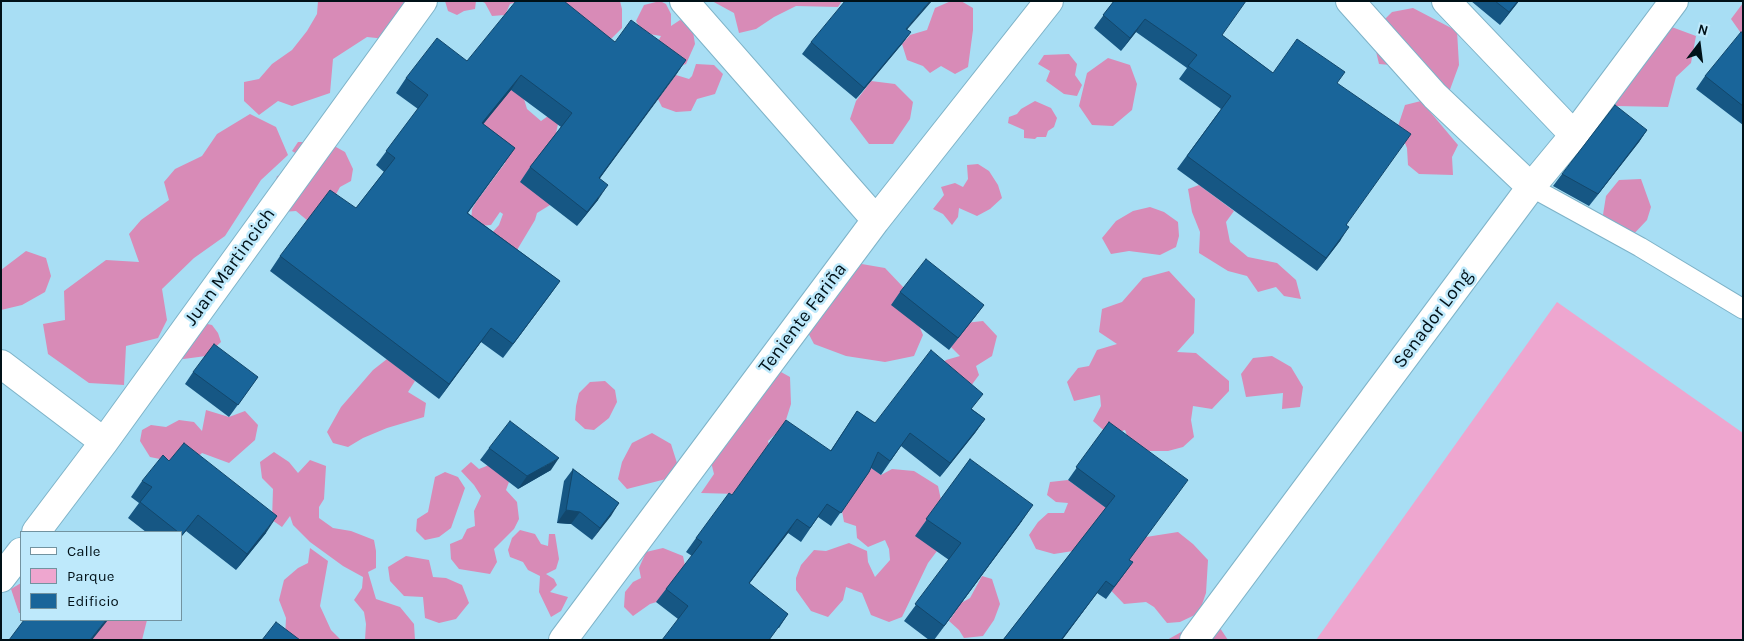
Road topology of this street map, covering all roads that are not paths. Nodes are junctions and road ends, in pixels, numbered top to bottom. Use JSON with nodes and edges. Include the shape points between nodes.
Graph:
{"nodes":[{"id":1,"x":423,"y":1,"type":"edge"},
{"id":2,"x":684,"y":1,"type":"edge"},
{"id":3,"x":1050,"y":1,"type":"edge"},
{"id":4,"x":1350,"y":1,"type":"edge"},
{"id":5,"x":1446,"y":1,"type":"edge"},
{"id":6,"x":1674,"y":1,"type":"edge"},
{"id":7,"x":1574,"y":135,"type":"junction"},
{"id":8,"x":1531,"y":187,"type":"junction"},
{"id":9,"x":876,"y":220,"type":"junction"},
{"id":10,"x":1743,"y":309,"type":"edge"},
{"id":11,"x":1,"y":364,"type":"edge"},
{"id":12,"x":104,"y":442,"type":"junction"},
{"id":13,"x":37,"y":531,"type":"edge"},
{"id":14,"x":20,"y":553,"type":"edge"},
{"id":15,"x":1,"y":578,"type":"edge"},
{"id":16,"x":563,"y":640,"type":"edge"},
{"id":17,"x":1194,"y":640,"type":"edge"}],
"edges":[{"from":1,"to":12,"type":"street","name":"Juan Martincich"},
{"from":2,"to":9,"type":"street"},
{"from":3,"to":9,"type":"street","name":"Teniente Fariña"},
{"from":4,"to":8,"type":"street","via":[[1435,96]]},
{"from":5,"to":7,"type":"street"},
{"from":6,"to":7,"type":"street","name":"Senador Long"},
{"from":7,"to":8,"type":"street","name":"Senador Long"},
{"from":8,"to":10,"type":"lane"},
{"from":8,"to":17,"type":"street","name":"Senador Long"},
{"from":9,"to":16,"type":"street","name":"Teniente Fariña"},
{"from":11,"to":12,"type":"street"},
{"from":12,"to":13,"type":"street","name":"Juan Martincich"},
{"from":14,"to":15,"type":"street"}]}
